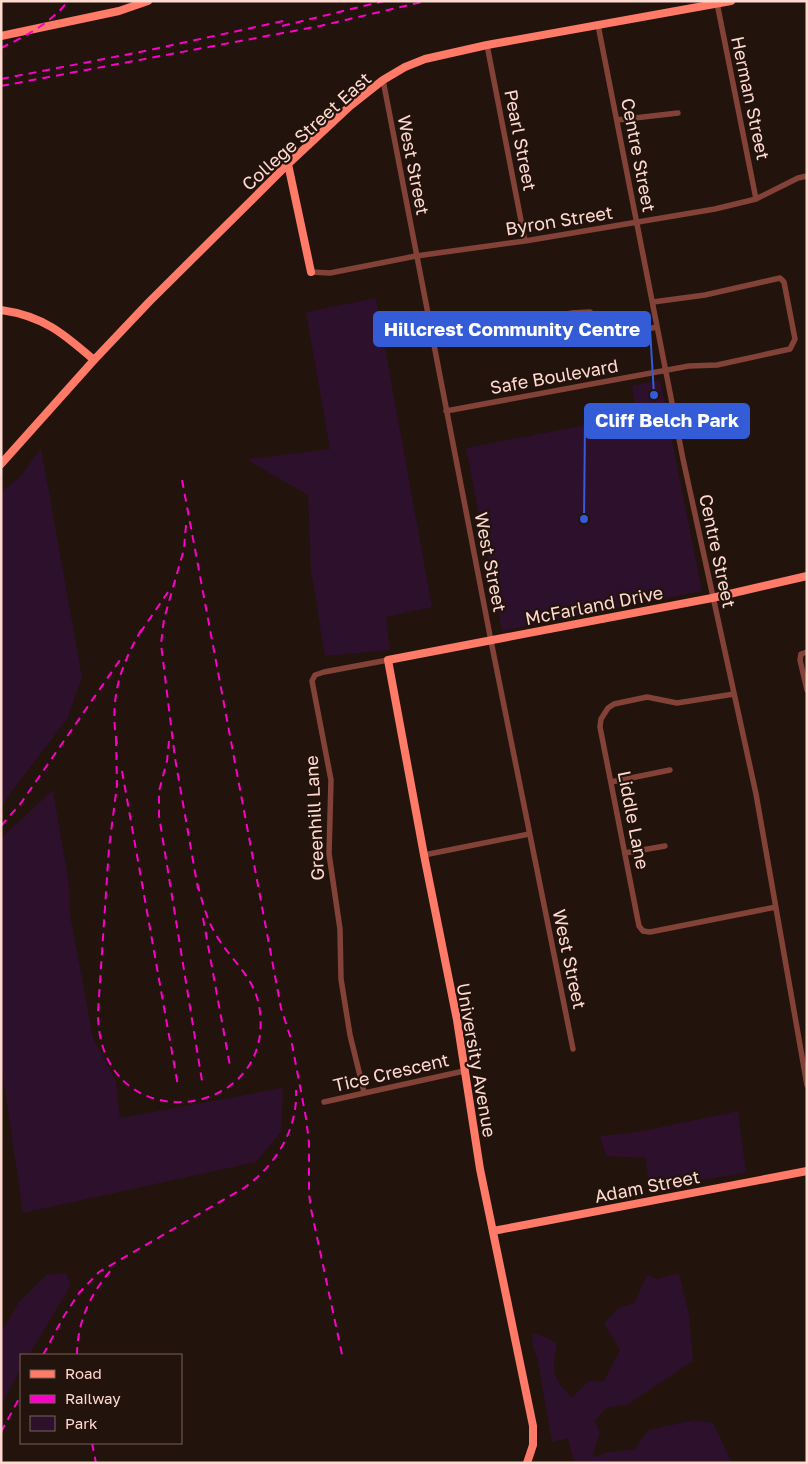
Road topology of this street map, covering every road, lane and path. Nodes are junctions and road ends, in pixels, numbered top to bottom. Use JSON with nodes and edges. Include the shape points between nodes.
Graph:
{"nodes":[{"id":1,"x":148,"y":1,"type":"edge"},
{"id":2,"x":731,"y":1,"type":"edge"},
{"id":3,"x":717,"y":3,"type":"junction"},
{"id":4,"x":598,"y":25,"type":"junction"},
{"id":5,"x":1,"y":36,"type":"edge"},
{"id":6,"x":487,"y":45,"type":"junction"},
{"id":7,"x":383,"y":80,"type":"junction"},
{"id":8,"x":678,"y":112,"type":"dead end"},
{"id":9,"x":616,"y":120,"type":"junction"},
{"id":10,"x":288,"y":164,"type":"junction"},
{"id":11,"x":807,"y":176,"type":"edge"},
{"id":12,"x":756,"y":199,"type":"junction"},
{"id":13,"x":637,"y":223,"type":"junction"},
{"id":14,"x":525,"y":241,"type":"junction"},
{"id":15,"x":416,"y":256,"type":"junction"},
{"id":16,"x":311,"y":272,"type":"joint"},
{"id":17,"x":653,"y":302,"type":"junction"},
{"id":18,"x":1,"y":310,"type":"edge"},
{"id":19,"x":552,"y":318,"type":"dead end"},
{"id":20,"x":657,"y":327,"type":"junction"},
{"id":21,"x":94,"y":360,"type":"junction"},
{"id":22,"x":666,"y":370,"type":"junction"},
{"id":23,"x":446,"y":411,"type":"junction"},
{"id":24,"x":1,"y":464,"type":"edge"},
{"id":25,"x":807,"y":576,"type":"edge"},
{"id":26,"x":712,"y":598,"type":"junction"},
{"id":27,"x":491,"y":641,"type":"junction"},
{"id":28,"x":807,"y":652,"type":"edge"},
{"id":29,"x":388,"y":660,"type":"junction"},
{"id":30,"x":807,"y":690,"type":"edge"},
{"id":31,"x":734,"y":694,"type":"junction"},
{"id":32,"x":670,"y":770,"type":"dead end"},
{"id":33,"x":611,"y":782,"type":"junction"},
{"id":34,"x":529,"y":834,"type":"junction"},
{"id":35,"x":665,"y":846,"type":"dead end"},
{"id":36,"x":625,"y":853,"type":"junction"},
{"id":37,"x":424,"y":855,"type":"junction"},
{"id":38,"x":776,"y":907,"type":"junction"},
{"id":39,"x":573,"y":1049,"type":"dead end"},
{"id":40,"x":464,"y":1070,"type":"junction"},
{"id":41,"x":807,"y":1085,"type":"edge"},
{"id":42,"x":364,"y":1092,"type":"junction"},
{"id":43,"x":324,"y":1102,"type":"dead end"},
{"id":44,"x":807,"y":1171,"type":"edge"},
{"id":45,"x":493,"y":1231,"type":"junction"},
{"id":46,"x":526,"y":1463,"type":"edge"}],
"edges":[{"from":1,"to":5,"type":"street","via":[[119,11]]},
{"from":2,"to":3,"type":"street","name":"College Street East"},
{"from":3,"to":4,"type":"street","name":"College Street East"},
{"from":3,"to":12,"type":"street","name":"Herman Street"},
{"from":4,"to":6,"type":"street","name":"College Street East"},
{"from":4,"to":9,"type":"street","name":"Centre Street"},
{"from":6,"to":7,"type":"street","name":"College Street East","via":[[425,59]]},
{"from":6,"to":14,"type":"street","name":"Pearl Street"},
{"from":7,"to":10,"type":"street","name":"College Street East"},
{"from":7,"to":15,"type":"street","name":"West Street"},
{"from":8,"to":9,"type":"street"},
{"from":9,"to":13,"type":"street","name":"Centre Street"},
{"from":10,"to":16,"type":"street"},
{"from":10,"to":21,"type":"street","name":"College Street East"},
{"from":11,"to":12,"type":"street","name":"Byron Street"},
{"from":12,"to":13,"type":"street","name":"Byron Street"},
{"from":13,"to":14,"type":"street","name":"Byron Street"},
{"from":13,"to":17,"type":"street","name":"Centre Street"},
{"from":14,"to":15,"type":"street","name":"Byron Street"},
{"from":15,"to":16,"type":"street","name":"Byron Street","via":[[330,273]]},
{"from":15,"to":23,"type":"street","name":"West Street"},
{"from":17,"to":20,"type":"street","name":"Centre Street"},
{"from":17,"to":22,"type":"street","name":"Safe Boulevard","via":[[706,295],[780,278],[784,282],[795,339],[790,349],[717,365]]},
{"from":18,"to":21,"type":"street","via":[[42,320]]},
{"from":19,"to":20,"type":"street","via":[[590,312],[607,330],[620,334]]},
{"from":20,"to":22,"type":"street","name":"Centre Street"},
{"from":21,"to":24,"type":"street","name":"College Street East"},
{"from":22,"to":23,"type":"street","name":"Safe Boulevard"},
{"from":22,"to":26,"type":"street","name":"Centre Street"},
{"from":23,"to":27,"type":"street","name":"West Street"},
{"from":25,"to":26,"type":"street","name":"McFarland Drive"},
{"from":26,"to":27,"type":"street","name":"McFarland Drive"},
{"from":26,"to":31,"type":"street","name":"Centre Street"},
{"from":27,"to":29,"type":"street","name":"McFarland Drive"},
{"from":27,"to":34,"type":"street","name":"West Street"},
{"from":28,"to":30,"type":"street","via":[[801,654],[800,660]]},
{"from":29,"to":37,"type":"street","name":"University Avenue"},
{"from":29,"to":42,"type":"street","name":"Greenhill Lane","via":[[324,672],[315,675],[312,681],[331,780],[328,854],[340,929],[340,979]]},
{"from":31,"to":33,"type":"street","name":"Liddle Lane","via":[[677,703],[647,697],[608,708],[600,727]]},
{"from":31,"to":38,"type":"street","name":"Centre Street"},
{"from":32,"to":33,"type":"street"},
{"from":33,"to":36,"type":"street","name":"Liddle Lane"},
{"from":34,"to":37,"type":"street"},
{"from":34,"to":39,"type":"street","name":"West Street"},
{"from":35,"to":36,"type":"street"},
{"from":36,"to":38,"type":"street","name":"Liddle Lane","via":[[638,926],[643,931]]},
{"from":37,"to":40,"type":"street","name":"University Avenue"},
{"from":38,"to":41,"type":"street","name":"Centre Street"},
{"from":40,"to":42,"type":"street","name":"Tice Crescent"},
{"from":40,"to":45,"type":"street","name":"University Avenue"},
{"from":42,"to":43,"type":"street","name":"Tice Crescent"},
{"from":44,"to":45,"type":"street","name":"Adam Street"},
{"from":45,"to":46,"type":"street","name":"University Avenue","via":[[533,1426],[533,1444]]}]}
